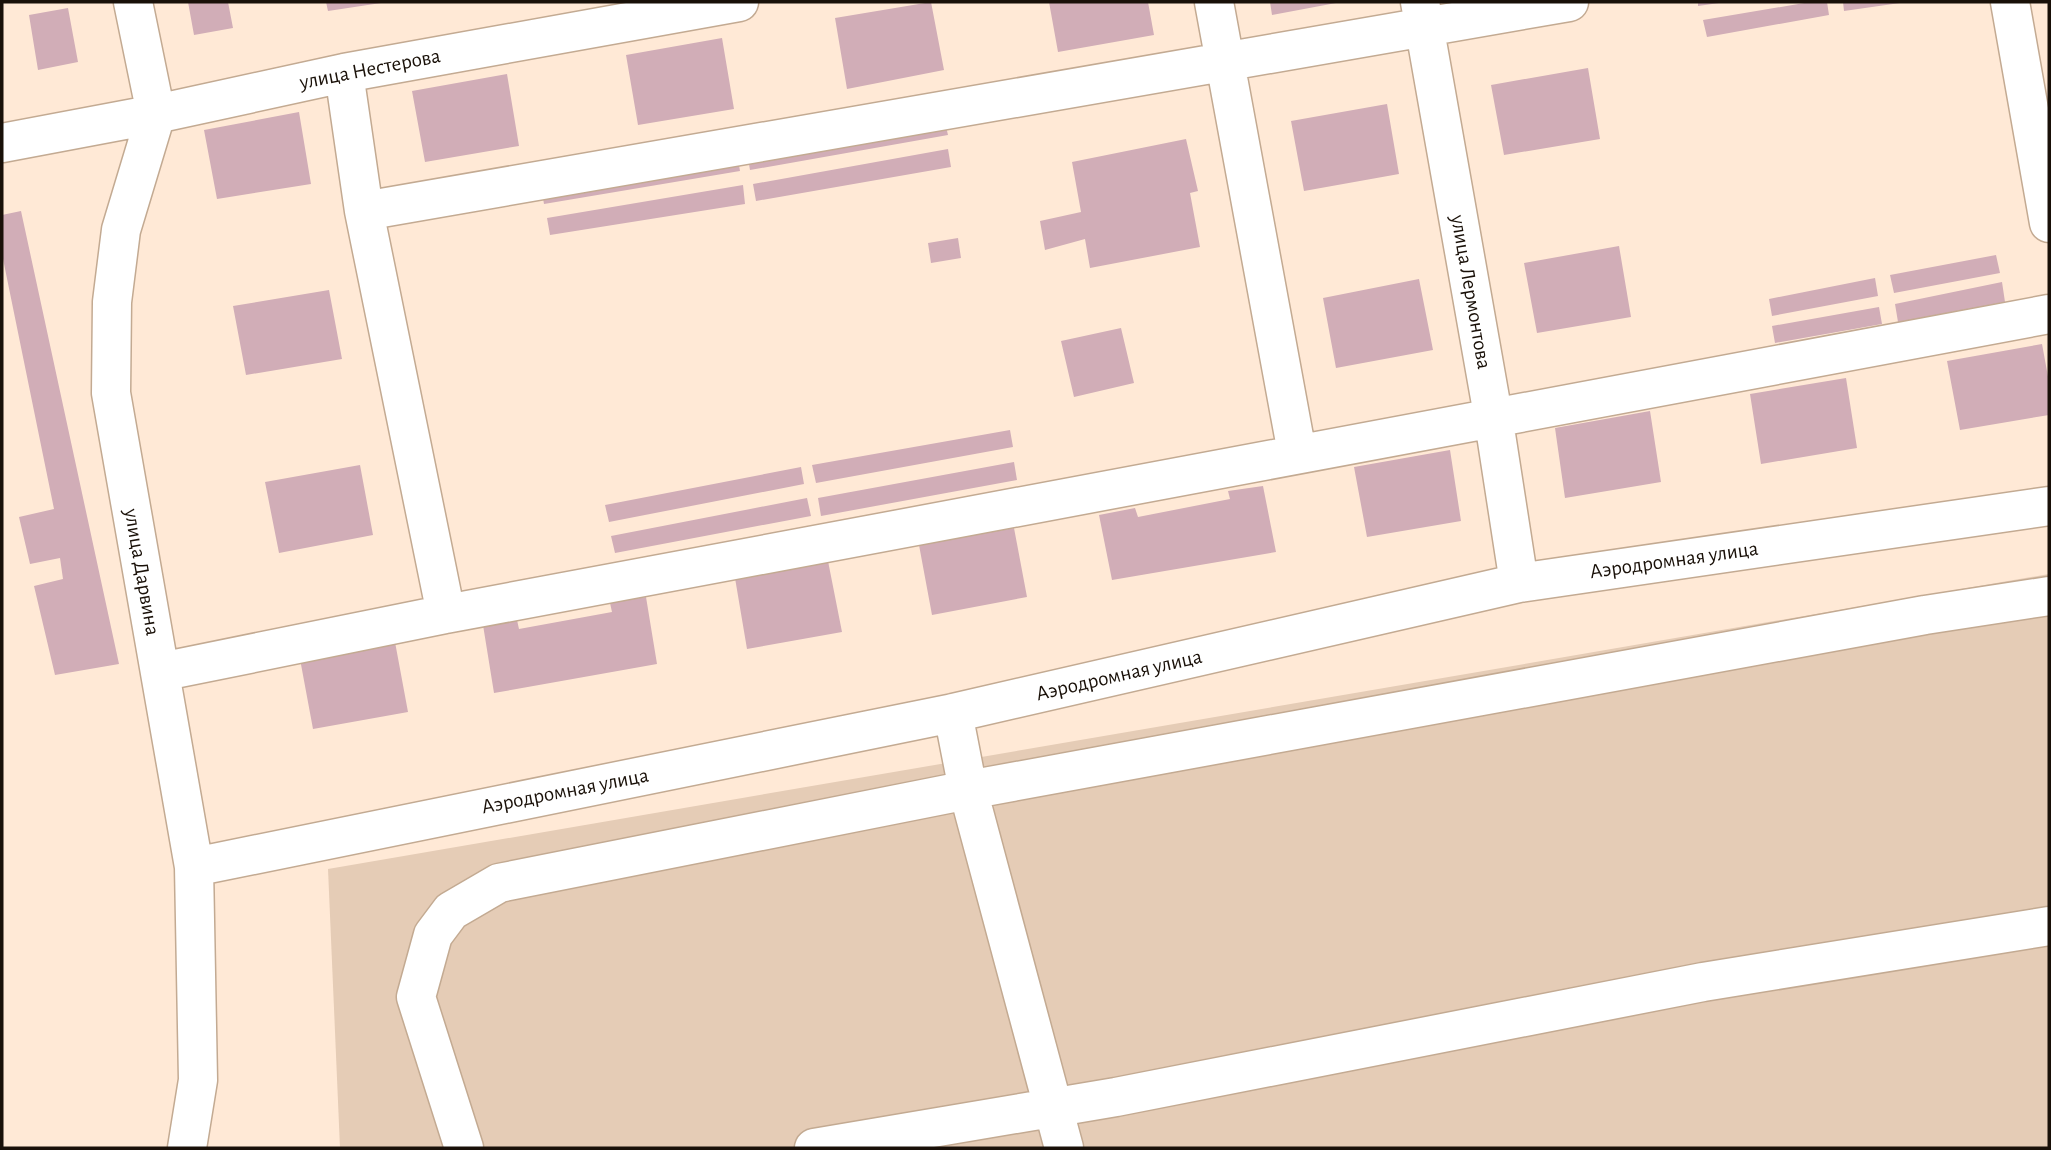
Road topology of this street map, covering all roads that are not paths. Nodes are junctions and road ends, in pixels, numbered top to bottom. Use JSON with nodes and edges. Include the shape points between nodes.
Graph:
{"nodes":[{"id":1,"x":133,"y":2,"type":"edge"},
{"id":2,"x":740,"y":2,"type":"edge"},
{"id":3,"x":1214,"y":2,"type":"edge"},
{"id":4,"x":1569,"y":2,"type":"edge"},
{"id":5,"x":2010,"y":2,"type":"edge"},
{"id":6,"x":1422,"y":14,"type":"edge"},
{"id":7,"x":1224,"y":62,"type":"junction"},
{"id":8,"x":344,"y":73,"type":"junction"},
{"id":9,"x":156,"y":114,"type":"junction"},
{"id":10,"x":2,"y":143,"type":"edge"},
{"id":11,"x":364,"y":211,"type":"junction"},
{"id":12,"x":2049,"y":223,"type":"edge"},
{"id":13,"x":2049,"y":314,"type":"edge"},
{"id":14,"x":1493,"y":415,"type":"junction"},
{"id":15,"x":1297,"y":453,"type":"junction"},
{"id":16,"x":2049,"y":506,"type":"edge"},
{"id":17,"x":1519,"y":583,"type":"junction"},
{"id":18,"x":2049,"y":596,"type":"edge"},
{"id":19,"x":446,"y":614,"type":"junction"},
{"id":20,"x":160,"y":672,"type":"junction"},
{"id":21,"x":953,"y":713,"type":"junction"},
{"id":22,"x":968,"y":790,"type":"junction"},
{"id":23,"x":194,"y":867,"type":"junction"},
{"id":24,"x":2049,"y":926,"type":"edge"},
{"id":25,"x":1053,"y":1108,"type":"junction"},
{"id":26,"x":187,"y":1148,"type":"edge"},
{"id":27,"x":464,"y":1148,"type":"edge"},
{"id":28,"x":814,"y":1148,"type":"edge"},
{"id":29,"x":1065,"y":1148,"type":"edge"}],
"edges":[{"from":1,"to":9,"type":"street","name":"улица Дарвина"},
{"from":2,"to":8,"type":"street","name":"улица Нестерова"},
{"from":3,"to":7,"type":"street"},
{"from":4,"to":6,"type":"street"},
{"from":5,"to":12,"type":"street"},
{"from":6,"to":7,"type":"street"},
{"from":6,"to":14,"type":"street","name":"улица Лермонтова"},
{"from":7,"to":11,"type":"street"},
{"from":7,"to":15,"type":"street"},
{"from":8,"to":9,"type":"street","name":"улица Нестерова"},
{"from":8,"to":11,"type":"street"},
{"from":9,"to":10,"type":"street","name":"улица Нестерова"},
{"from":9,"to":20,"type":"street","name":"улица Дарвина","via":[[121,230],[112,302],[111,393]]},
{"from":11,"to":19,"type":"street"},
{"from":13,"to":14,"type":"street"},
{"from":14,"to":15,"type":"street"},
{"from":14,"to":17,"type":"street","name":"улица Лермонтова"},
{"from":15,"to":19,"type":"street"},
{"from":16,"to":17,"type":"street","name":"Аэродромная улица"},
{"from":17,"to":21,"type":"street","name":"Аэродромная улица"},
{"from":18,"to":22,"type":"street"},
{"from":19,"to":20,"type":"street"},
{"from":20,"to":23,"type":"street","name":"улица Дарвина"},
{"from":21,"to":22,"type":"street"},
{"from":21,"to":23,"type":"street","name":"Аэродромная улица"},
{"from":22,"to":25,"type":"street"},
{"from":22,"to":27,"type":"street","via":[[499,883],[451,911],[433,935],[416,997]]},
{"from":23,"to":26,"type":"street","name":"улица Дарвина","via":[[198,1080]]},
{"from":24,"to":25,"type":"street","via":[[1703,982]]},
{"from":25,"to":28,"type":"street"},
{"from":25,"to":29,"type":"street"}]}
